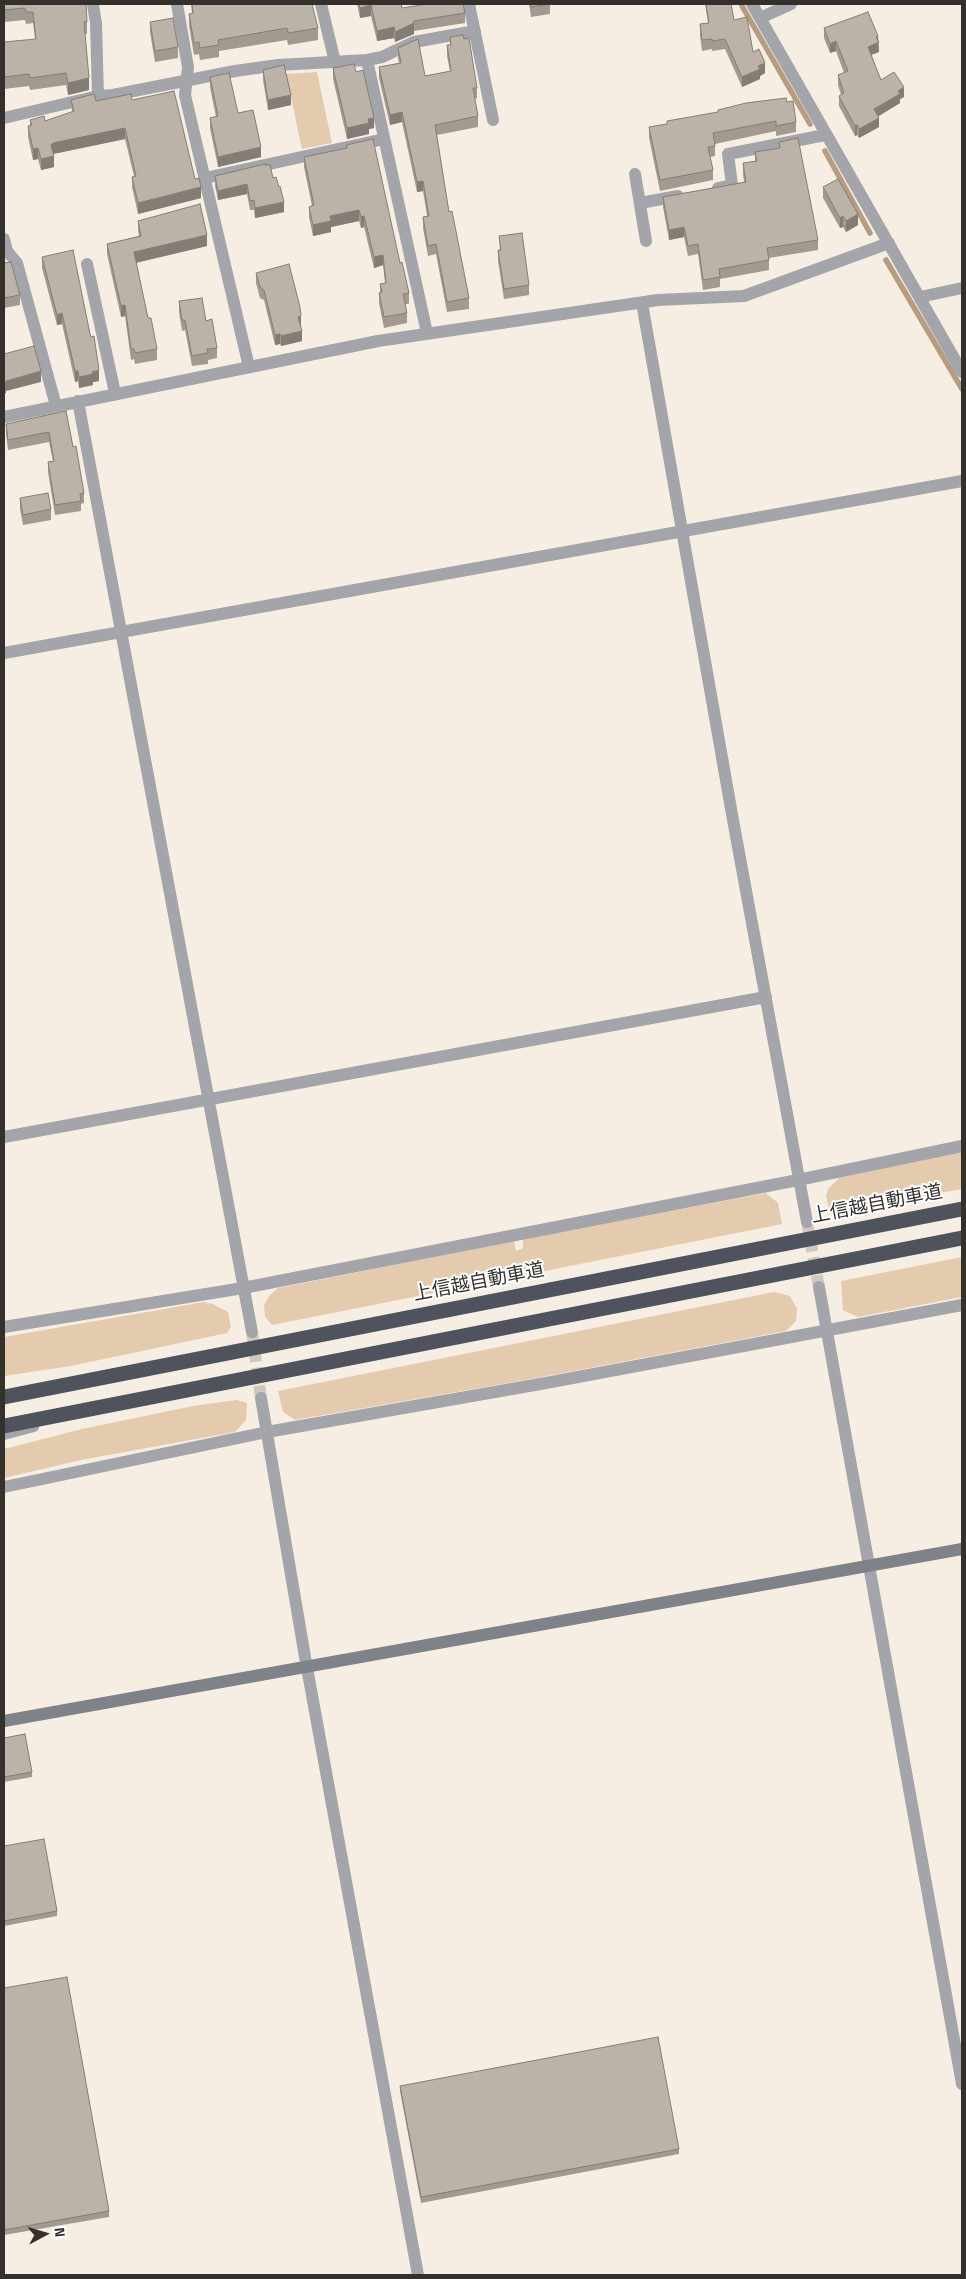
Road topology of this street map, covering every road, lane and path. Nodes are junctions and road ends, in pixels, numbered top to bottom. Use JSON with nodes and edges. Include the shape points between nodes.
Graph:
{"nodes":[{"id":1,"x":93,"y":4,"type":"edge"},
{"id":2,"x":177,"y":4,"type":"edge"},
{"id":3,"x":321,"y":4,"type":"edge"},
{"id":4,"x":469,"y":4,"type":"edge"},
{"id":5,"x":752,"y":4,"type":"edge"},
{"id":6,"x":791,"y":4,"type":"edge"},
{"id":7,"x":760,"y":18,"type":"junction"},
{"id":8,"x":475,"y":31,"type":"junction"},
{"id":9,"x":367,"y":60,"type":"junction"},
{"id":10,"x":335,"y":62,"type":"junction"},
{"id":11,"x":187,"y":81,"type":"junction"},
{"id":12,"x":98,"y":96,"type":"junction"},
{"id":13,"x":4,"y":118,"type":"edge"},
{"id":14,"x":493,"y":120,"type":"dead end"},
{"id":15,"x":825,"y":135,"type":"junction"},
{"id":16,"x":384,"y":139,"type":"junction"},
{"id":17,"x":635,"y":174,"type":"dead end"},
{"id":18,"x":205,"y":178,"type":"junction"},
{"id":19,"x":704,"y":191,"type":"edge"},
{"id":20,"x":686,"y":194,"type":"edge"},
{"id":21,"x":640,"y":203,"type":"junction"},
{"id":22,"x":4,"y":239,"type":"edge"},
{"id":23,"x":646,"y":241,"type":"dead end"},
{"id":24,"x":889,"y":243,"type":"junction"},
{"id":25,"x":87,"y":264,"type":"dead end"},
{"id":26,"x":962,"y":288,"type":"edge"},
{"id":27,"x":920,"y":297,"type":"junction"},
{"id":28,"x":642,"y":302,"type":"junction"},
{"id":29,"x":427,"y":333,"type":"junction"},
{"id":30,"x":962,"y":345,"type":"edge"},
{"id":31,"x":948,"y":348,"type":"junction"},
{"id":32,"x":249,"y":367,"type":"junction"},
{"id":33,"x":962,"y":372,"type":"edge"},
{"id":34,"x":116,"y":393,"type":"junction"},
{"id":35,"x":78,"y":401,"type":"junction"},
{"id":36,"x":56,"y":406,"type":"junction"},
{"id":37,"x":4,"y":417,"type":"edge"},
{"id":38,"x":962,"y":481,"type":"edge"},
{"id":39,"x":682,"y":532,"type":"junction"},
{"id":40,"x":121,"y":632,"type":"junction"},
{"id":41,"x":4,"y":653,"type":"edge"},
{"id":42,"x":766,"y":997,"type":"junction"},
{"id":43,"x":207,"y":1100,"type":"junction"},
{"id":44,"x":4,"y":1137,"type":"edge"},
{"id":45,"x":962,"y":1146,"type":"edge"},
{"id":46,"x":798,"y":1180,"type":"junction"},
{"id":47,"x":962,"y":1209,"type":"edge"},
{"id":48,"x":806,"y":1222,"type":"tunnel mouth"},
{"id":49,"x":962,"y":1238,"type":"edge"},
{"id":50,"x":819,"y":1287,"type":"tunnel mouth"},
{"id":51,"x":243,"y":1288,"type":"junction"},
{"id":52,"x":962,"y":1305,"type":"edge"},
{"id":53,"x":4,"y":1327,"type":"edge"},
{"id":54,"x":825,"y":1330,"type":"junction"},
{"id":55,"x":252,"y":1332,"type":"tunnel mouth"},
{"id":56,"x":113,"y":1375,"type":"junction"},
{"id":57,"x":4,"y":1389,"type":"edge"},
{"id":58,"x":4,"y":1398,"type":"edge"},
{"id":59,"x":261,"y":1398,"type":"tunnel mouth"},
{"id":60,"x":119,"y":1403,"type":"junction"},
{"id":61,"x":4,"y":1426,"type":"edge"},
{"id":62,"x":267,"y":1432,"type":"junction"},
{"id":63,"x":4,"y":1435,"type":"edge"},
{"id":64,"x":4,"y":1487,"type":"edge"},
{"id":65,"x":962,"y":1549,"type":"edge"},
{"id":66,"x":869,"y":1565,"type":"junction"},
{"id":67,"x":307,"y":1667,"type":"junction"},
{"id":68,"x":4,"y":1721,"type":"edge"},
{"id":69,"x":962,"y":2084,"type":"edge"},
{"id":70,"x":418,"y":2275,"type":"edge"}],
"edges":[{"from":1,"to":12,"type":"street"},
{"from":2,"to":11,"type":"street","via":[[188,66]]},
{"from":3,"to":10,"type":"street"},
{"from":4,"to":8,"type":"street"},
{"from":5,"to":7,"type":"street"},
{"from":6,"to":7,"type":"street"},
{"from":7,"to":15,"type":"street"},
{"from":8,"to":9,"type":"street","via":[[414,42],[382,57]]},
{"from":8,"to":14,"type":"street"},
{"from":9,"to":10,"type":"street"},
{"from":9,"to":16,"type":"street"},
{"from":10,"to":11,"type":"street","via":[[278,65]]},
{"from":11,"to":12,"type":"street"},
{"from":11,"to":18,"type":"street","via":[[185,95]]},
{"from":12,"to":13,"type":"street"},
{"from":15,"to":19,"type":"street","via":[[728,154],[732,185]]},
{"from":15,"to":24,"type":"street"},
{"from":16,"to":18,"type":"street"},
{"from":16,"to":29,"type":"street"},
{"from":17,"to":21,"type":"street"},
{"from":18,"to":32,"type":"street","via":[[207,205]]},
{"from":20,"to":21,"type":"street"},
{"from":21,"to":23,"type":"street"},
{"from":22,"to":36,"type":"street","via":[[17,263]]},
{"from":24,"to":27,"type":"street"},
{"from":24,"to":28,"type":"street","via":[[744,296]]},
{"from":25,"to":34,"type":"street"},
{"from":26,"to":27,"type":"street"},
{"from":27,"to":31,"type":"street"},
{"from":28,"to":29,"type":"street"},
{"from":28,"to":39,"type":"street"},
{"from":29,"to":32,"type":"street"},
{"from":30,"to":31,"type":"street"},
{"from":31,"to":33,"type":"street"},
{"from":32,"to":34,"type":"street"},
{"from":34,"to":35,"type":"street"},
{"from":35,"to":36,"type":"street"},
{"from":35,"to":40,"type":"street"},
{"from":36,"to":37,"type":"street"},
{"from":38,"to":39,"type":"street"},
{"from":39,"to":40,"type":"street"},
{"from":39,"to":42,"type":"street"},
{"from":40,"to":41,"type":"street"},
{"from":40,"to":43,"type":"street"},
{"from":42,"to":43,"type":"street"},
{"from":42,"to":46,"type":"street"},
{"from":43,"to":44,"type":"street"},
{"from":43,"to":51,"type":"street"},
{"from":45,"to":46,"type":"street"},
{"from":46,"to":48,"type":"street"},
{"from":46,"to":51,"type":"street"},
{"from":47,"to":56,"type":"highway","name":"上信越自動車道"},
{"from":49,"to":60,"type":"highway"},
{"from":50,"to":54,"type":"street"},
{"from":51,"to":53,"type":"street"},
{"from":51,"to":55,"type":"street"},
{"from":52,"to":54,"type":"street"},
{"from":54,"to":62,"type":"street"},
{"from":54,"to":66,"type":"street"},
{"from":56,"to":57,"type":"lane"},
{"from":56,"to":58,"type":"highway","name":"上信越自動車道"},
{"from":59,"to":62,"type":"street"},
{"from":60,"to":61,"type":"highway"},
{"from":60,"to":63,"type":"lane"},
{"from":62,"to":64,"type":"street"},
{"from":62,"to":67,"type":"street"},
{"from":65,"to":66,"type":"street"},
{"from":66,"to":67,"type":"street"},
{"from":66,"to":69,"type":"street"},
{"from":67,"to":68,"type":"street"},
{"from":67,"to":70,"type":"street"}]}
